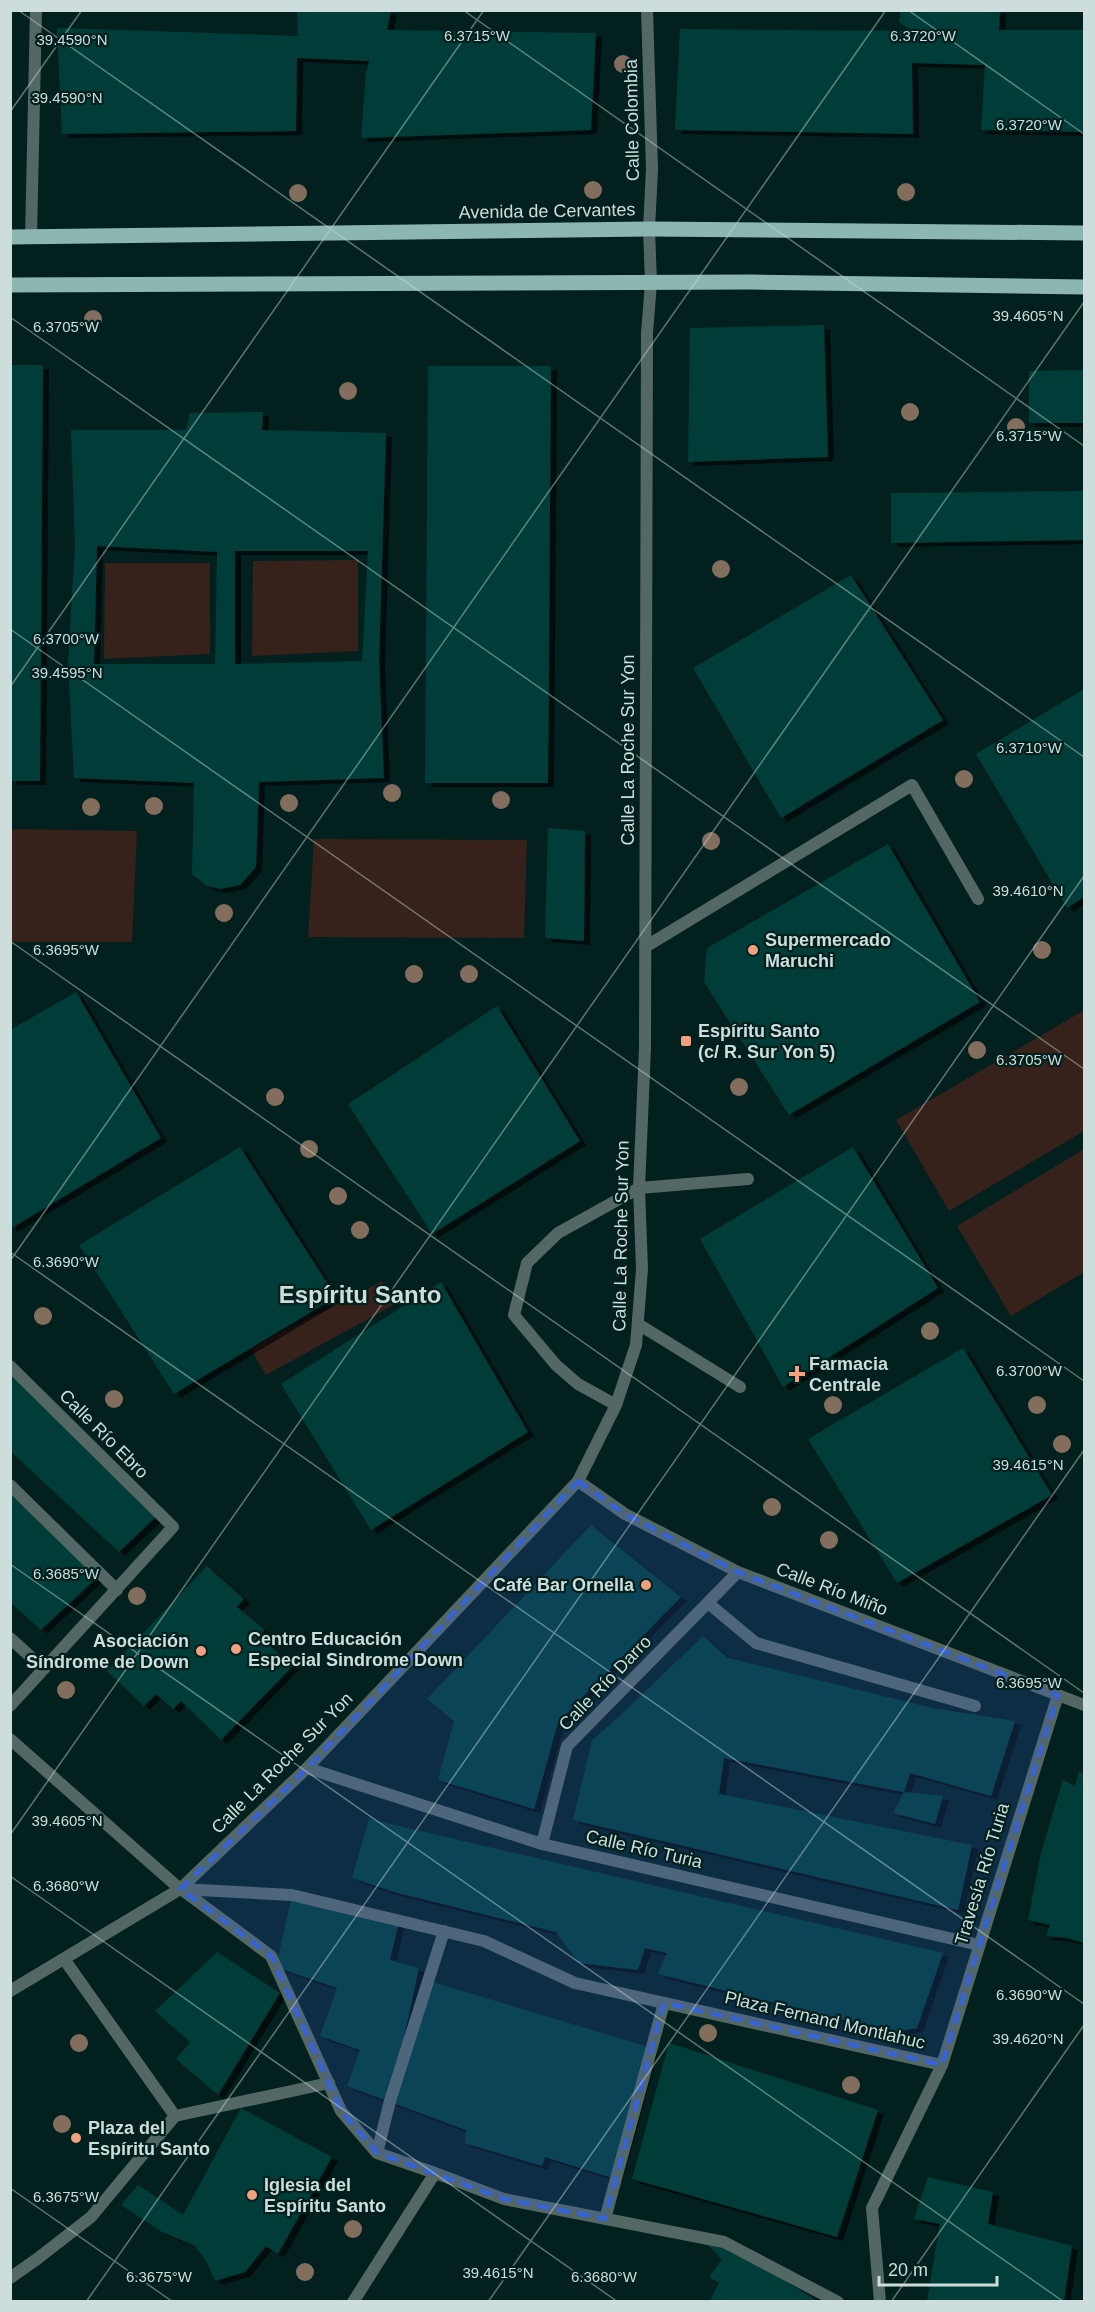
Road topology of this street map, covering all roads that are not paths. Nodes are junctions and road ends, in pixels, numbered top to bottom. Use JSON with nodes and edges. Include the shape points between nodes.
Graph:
{"nodes":[{"id":1,"x":36,"y":10,"type":"edge"},
{"id":2,"x":647,"y":10,"type":"edge"},
{"id":3,"x":649,"y":230,"type":"junction"},
{"id":4,"x":1084,"y":233,"type":"edge"},
{"id":5,"x":10,"y":237,"type":"edge"},
{"id":6,"x":31,"y":238,"type":"junction"},
{"id":7,"x":651,"y":283,"type":"junction"},
{"id":8,"x":10,"y":285,"type":"edge"},
{"id":9,"x":1084,"y":287,"type":"edge"},
{"id":10,"x":978,"y":899,"type":"dead end"},
{"id":11,"x":645,"y":947,"type":"junction"},
{"id":12,"x":748,"y":1179,"type":"dead end"},
{"id":13,"x":639,"y":1188,"type":"junction"},
{"id":14,"x":638,"y":1324,"type":"junction"},
{"id":15,"x":10,"y":1366,"type":"edge"},
{"id":16,"x":740,"y":1387,"type":"dead end"},
{"id":17,"x":616,"y":1405,"type":"junction"},
{"id":18,"x":578,"y":1481,"type":"junction"},
{"id":19,"x":10,"y":1485,"type":"edge"},
{"id":20,"x":738,"y":1572,"type":"junction"},
{"id":21,"x":117,"y":1590,"type":"junction"},
{"id":22,"x":708,"y":1603,"type":"junction"},
{"id":23,"x":10,"y":1638,"type":"edge"},
{"id":24,"x":44,"y":1669,"type":"junction"},
{"id":25,"x":1058,"y":1695,"type":"junction"},
{"id":26,"x":10,"y":1706,"type":"edge"},
{"id":27,"x":975,"y":1706,"type":"dead end"},
{"id":28,"x":1084,"y":1706,"type":"edge"},
{"id":29,"x":10,"y":1739,"type":"edge"},
{"id":30,"x":307,"y":1768,"type":"junction"},
{"id":31,"x":542,"y":1844,"type":"junction"},
{"id":32,"x":180,"y":1888,"type":"junction"},
{"id":33,"x":444,"y":1931,"type":"junction"},
{"id":34,"x":978,"y":1945,"type":"junction"},
{"id":35,"x":64,"y":1959,"type":"junction"},
{"id":36,"x":10,"y":1991,"type":"edge"},
{"id":37,"x":664,"y":2003,"type":"junction"},
{"id":38,"x":942,"y":2065,"type":"junction"},
{"id":39,"x":329,"y":2083,"type":"junction"},
{"id":40,"x":175,"y":2116,"type":"junction"},
{"id":41,"x":377,"y":2153,"type":"junction"},
{"id":42,"x":435,"y":2173,"type":"junction"},
{"id":43,"x":605,"y":2219,"type":"junction"},
{"id":44,"x":10,"y":2278,"type":"edge"},
{"id":45,"x":353,"y":2301,"type":"edge"},
{"id":46,"x":838,"y":2301,"type":"edge"},
{"id":47,"x":880,"y":2301,"type":"edge"}],
"edges":[{"from":1,"to":6,"type":"street"},
{"from":2,"to":3,"type":"street","name":"Calle Colombia","via":[[652,170]]},
{"from":3,"to":4,"type":"main road","name":"Avenida de Cervantes"},
{"from":3,"to":6,"type":"main road","name":"Avenida de Cervantes"},
{"from":3,"to":7,"type":"street","name":"Calle Colombia"},
{"from":5,"to":6,"type":"main road","name":"Avenida de Cervantes"},
{"from":7,"to":8,"type":"main road"},
{"from":7,"to":9,"type":"main road"},
{"from":7,"to":11,"type":"street","name":"Calle La Roche Sur Yon","via":[[647,333]]},
{"from":10,"to":11,"type":"street","via":[[912,785]]},
{"from":11,"to":13,"type":"street","name":"Calle La Roche Sur Yon"},
{"from":12,"to":13,"type":"street"},
{"from":13,"to":14,"type":"street","name":"Calle La Roche Sur Yon","via":[[642,1269]]},
{"from":13,"to":17,"type":"street","via":[[558,1233],[527,1263],[514,1315],[556,1365],[578,1384]]},
{"from":14,"to":16,"type":"street"},
{"from":14,"to":17,"type":"street","name":"Calle La Roche Sur Yon","via":[[636,1345]]},
{"from":15,"to":21,"type":"street","name":"Calle Río Ebro","via":[[173,1527]]},
{"from":17,"to":18,"type":"street","name":"Calle La Roche Sur Yon"},
{"from":18,"to":20,"type":"street","name":"Calle Río Miño","via":[[625,1515]]},
{"from":18,"to":30,"type":"street","name":"Calle La Roche Sur Yon"},
{"from":19,"to":21,"type":"street"},
{"from":20,"to":22,"type":"street","name":"Calle Río Darro"},
{"from":20,"to":25,"type":"street","name":"Calle Río Miño"},
{"from":21,"to":24,"type":"street"},
{"from":22,"to":27,"type":"street","via":[[756,1643]]},
{"from":22,"to":31,"type":"street","name":"Calle Río Darro","via":[[567,1746]]},
{"from":23,"to":24,"type":"street"},
{"from":24,"to":26,"type":"street"},
{"from":25,"to":28,"type":"street","name":"Calle Río Miño"},
{"from":25,"to":34,"type":"street","name":"Travesía Río Turia"},
{"from":29,"to":32,"type":"street"},
{"from":30,"to":31,"type":"street","name":"Calle Río Turia"},
{"from":30,"to":32,"type":"street","name":"Calle La Roche Sur Yon"},
{"from":31,"to":34,"type":"street","name":"Calle Río Turia"},
{"from":32,"to":33,"type":"street","name":"Plaza Fernand Montlahuc","via":[[292,1895]]},
{"from":32,"to":35,"type":"street","name":"Calle La Roche Sur Yon"},
{"from":32,"to":39,"type":"street","via":[[271,1956]]},
{"from":33,"to":37,"type":"street","name":"Plaza Fernand Montlahuc","via":[[484,1941],[575,1983]]},
{"from":33,"to":41,"type":"street"},
{"from":34,"to":38,"type":"street","name":"Travesía Río Turia"},
{"from":35,"to":36,"type":"street","name":"Calle La Roche Sur Yon"},
{"from":35,"to":40,"type":"street"},
{"from":37,"to":38,"type":"street","name":"Plaza Fernand Montlahuc"},
{"from":37,"to":43,"type":"street"},
{"from":38,"to":47,"type":"street","name":"Plaza Fernand Montlahuc","via":[[872,2208]]},
{"from":39,"to":40,"type":"street"},
{"from":39,"to":41,"type":"street","via":[[341,2111]]},
{"from":40,"to":44,"type":"street","via":[[91,2217]]},
{"from":41,"to":42,"type":"street"},
{"from":42,"to":43,"type":"street","via":[[504,2199]]},
{"from":42,"to":45,"type":"street"},
{"from":43,"to":46,"type":"street","via":[[724,2242]]}]}
